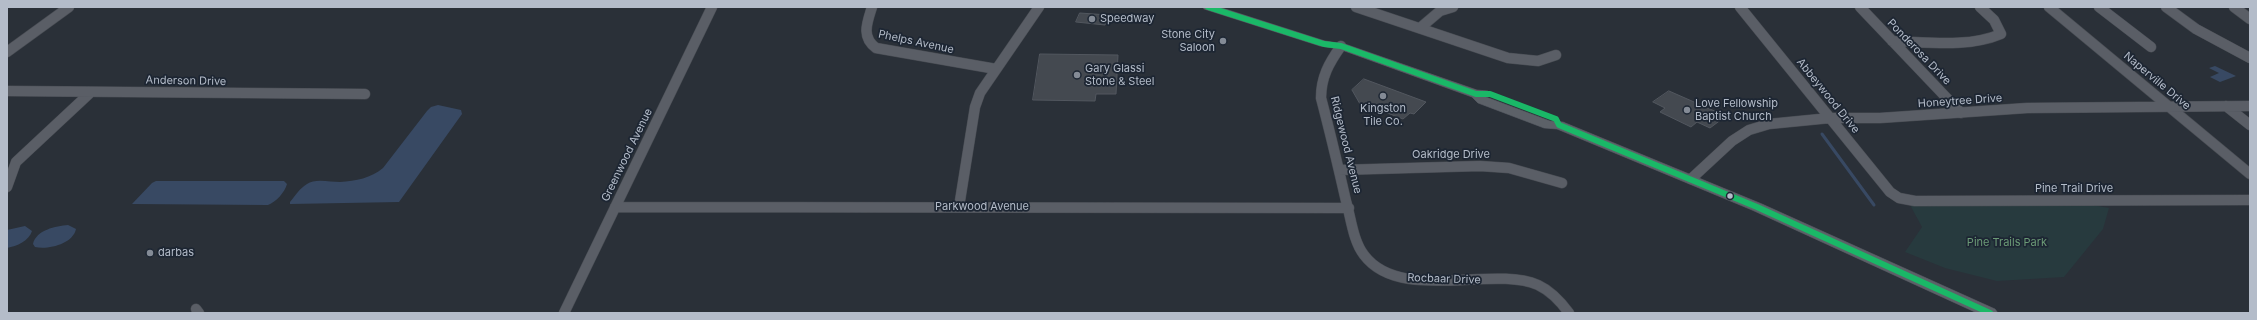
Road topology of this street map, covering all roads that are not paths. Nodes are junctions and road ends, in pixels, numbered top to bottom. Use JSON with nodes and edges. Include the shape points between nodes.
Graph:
{"nodes":[{"id":1,"x":69,"y":7,"type":"edge"},
{"id":2,"x":712,"y":7,"type":"edge"},
{"id":3,"x":872,"y":7,"type":"edge"},
{"id":4,"x":1040,"y":7,"type":"edge"},
{"id":5,"x":1208,"y":7,"type":"edge"},
{"id":6,"x":1230,"y":7,"type":"edge"},
{"id":7,"x":1356,"y":7,"type":"edge"},
{"id":8,"x":1453,"y":7,"type":"edge"},
{"id":9,"x":1740,"y":7,"type":"edge"},
{"id":10,"x":1860,"y":7,"type":"edge"},
{"id":11,"x":1980,"y":7,"type":"edge"},
{"id":12,"x":2049,"y":7,"type":"edge"},
{"id":13,"x":2100,"y":7,"type":"edge"},
{"id":14,"x":2166,"y":7,"type":"edge"},
{"id":15,"x":2234,"y":7,"type":"edge"},
{"id":16,"x":2250,"y":19,"type":"edge"},
{"id":17,"x":1420,"y":28,"type":"junction"},
{"id":18,"x":1892,"y":41,"type":"junction"},
{"id":19,"x":1341,"y":46,"type":"junction"},
{"id":20,"x":2151,"y":47,"type":"dead end"},
{"id":21,"x":7,"y":52,"type":"edge"},
{"id":22,"x":1556,"y":55,"type":"dead end"},
{"id":23,"x":2250,"y":58,"type":"edge"},
{"id":24,"x":996,"y":69,"type":"junction"},
{"id":25,"x":7,"y":91,"type":"edge"},
{"id":26,"x":91,"y":92,"type":"junction"},
{"id":27,"x":365,"y":94,"type":"dead end"},
{"id":28,"x":2168,"y":106,"type":"junction"},
{"id":29,"x":2226,"y":106,"type":"junction"},
{"id":30,"x":2250,"y":106,"type":"edge"},
{"id":31,"x":1961,"y":113,"type":"junction"},
{"id":32,"x":1830,"y":118,"type":"junction"},
{"id":33,"x":2250,"y":125,"type":"edge"},
{"id":34,"x":1339,"y":170,"type":"junction"},
{"id":35,"x":2250,"y":174,"type":"edge"},
{"id":36,"x":1691,"y":179,"type":"junction"},
{"id":37,"x":1562,"y":183,"type":"dead end"},
{"id":38,"x":7,"y":187,"type":"edge"},
{"id":39,"x":1899,"y":198,"type":"joint"},
{"id":40,"x":2250,"y":200,"type":"edge"},
{"id":41,"x":615,"y":207,"type":"junction"},
{"id":42,"x":959,"y":207,"type":"junction"},
{"id":43,"x":1349,"y":208,"type":"junction"},
{"id":44,"x":564,"y":313,"type":"edge"},
{"id":45,"x":1569,"y":313,"type":"edge"},
{"id":46,"x":1990,"y":313,"type":"edge"}],
"edges":[{"from":1,"to":21,"type":"street"},
{"from":2,"to":41,"type":"street","name":"Greenwood Avenue"},
{"from":3,"to":24,"type":"street","name":"Phelps Avenue","via":[[865,35],[867,41],[876,48]]},
{"from":4,"to":24,"type":"street"},
{"from":5,"to":19,"type":"main road","via":[[1324,44]]},
{"from":6,"to":19,"type":"main road","via":[[1330,38]]},
{"from":7,"to":17,"type":"street"},
{"from":8,"to":17,"type":"street","via":[[1440,11]]},
{"from":9,"to":32,"type":"street","name":"Abbeywood Drive"},
{"from":10,"to":18,"type":"street","name":"Ponderosa Drive"},
{"from":11,"to":18,"type":"street","via":[[1999,27],[2001,34],[1994,38],[1979,40]]},
{"from":12,"to":28,"type":"street","name":"Naperville Drive"},
{"from":13,"to":20,"type":"street"},
{"from":14,"to":23,"type":"street","via":[[2196,29]]},
{"from":15,"to":16,"type":"street"},
{"from":17,"to":22,"type":"street","via":[[1508,58],[1538,61]]},
{"from":18,"to":31,"type":"street","name":"Ponderosa Drive"},
{"from":19,"to":34,"type":"street","name":"Ridgewood Avenue","via":[[1326,66],[1320,82],[1320,98]]},
{"from":19,"to":36,"type":"main road","via":[[1476,94],[1482,100],[1548,126],[1559,125]]},
{"from":24,"to":42,"type":"street","via":[[980,93],[975,108]]},
{"from":25,"to":26,"type":"street","name":"Anderson Drive"},
{"from":26,"to":27,"type":"street","name":"Anderson Drive"},
{"from":26,"to":38,"type":"street","via":[[16,162]]},
{"from":28,"to":29,"type":"street","name":"Honeytree Drive"},
{"from":28,"to":31,"type":"street","name":"Honeytree Drive","via":[[2026,108]]},
{"from":28,"to":35,"type":"street","name":"Naperville Drive"},
{"from":29,"to":30,"type":"street","name":"Honeytree Drive"},
{"from":29,"to":33,"type":"street"},
{"from":31,"to":32,"type":"street","name":"Honeytree Drive"},
{"from":32,"to":36,"type":"street","name":"Honeytree Drive","via":[[1769,124],[1749,130],[1732,141]]},
{"from":32,"to":39,"type":"street","name":"Abbeywood Drive","via":[[1890,192]]},
{"from":34,"to":37,"type":"street","name":"Oakridge Drive","via":[[1502,167]]},
{"from":34,"to":43,"type":"street","name":"Ridgewood Avenue"},
{"from":36,"to":46,"type":"main road","via":[[1844,245]]},
{"from":39,"to":40,"type":"street","name":"Pine Trail Drive","via":[[1915,201]]},
{"from":41,"to":42,"type":"street","name":"Parkwood Avenue"},
{"from":41,"to":44,"type":"street","name":"Greenwood Avenue"},
{"from":42,"to":43,"type":"street","name":"Parkwood Avenue"},
{"from":43,"to":45,"type":"street","name":"Rocbaar Drive","via":[[1363,254],[1369,262],[1391,276],[1415,280],[1510,280],[1533,284],[1556,297]]}]}
